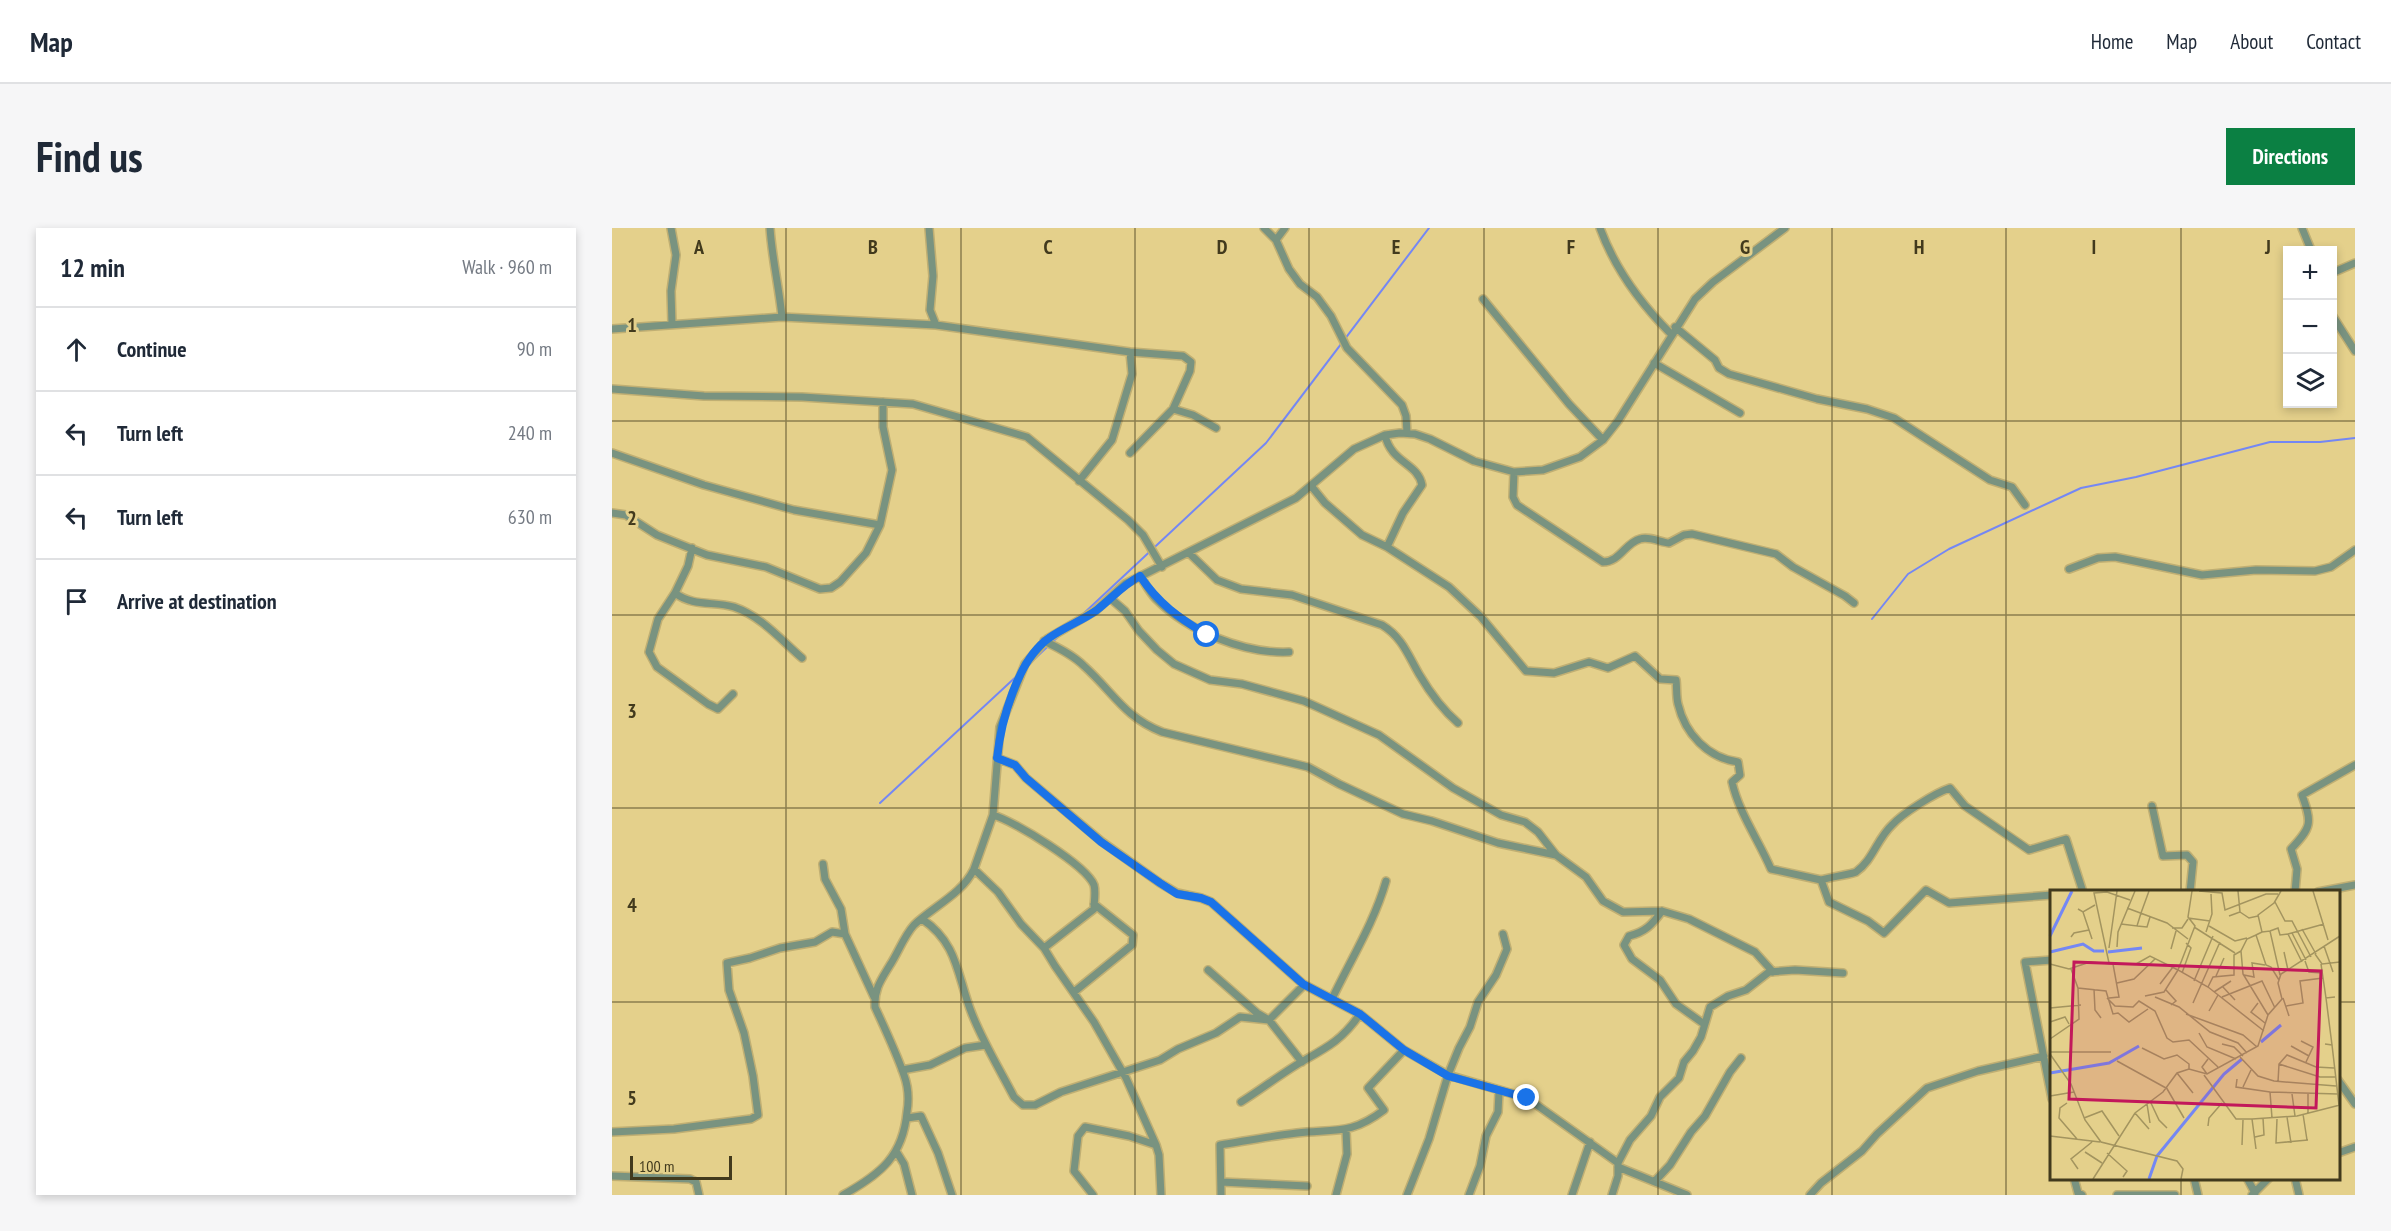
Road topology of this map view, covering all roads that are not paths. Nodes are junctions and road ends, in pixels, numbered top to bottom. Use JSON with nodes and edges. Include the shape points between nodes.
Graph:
{"nodes":[{"id":1,"x":671,"y":228,"type":"edge"},
{"id":2,"x":770,"y":228,"type":"edge"},
{"id":3,"x":929,"y":228,"type":"edge"},
{"id":4,"x":1264,"y":228,"type":"edge"},
{"id":5,"x":1285,"y":228,"type":"edge"},
{"id":6,"x":1600,"y":228,"type":"edge"},
{"id":7,"x":2302,"y":228,"type":"edge"},
{"id":8,"x":1782,"y":229,"type":"edge"},
{"id":9,"x":1276,"y":240,"type":"junction"},
{"id":10,"x":2309,"y":246,"type":"edge"},
{"id":11,"x":2355,"y":263,"type":"edge"},
{"id":12,"x":2337,"y":271,"type":"edge"},
{"id":13,"x":1483,"y":299,"type":"dead end"},
{"id":14,"x":782,"y":317,"type":"junction"},
{"id":15,"x":2337,"y":323,"type":"edge"},
{"id":16,"x":672,"y":324,"type":"junction"},
{"id":17,"x":936,"y":325,"type":"junction"},
{"id":18,"x":612,"y":329,"type":"edge"},
{"id":19,"x":1673,"y":331,"type":"junction"},
{"id":20,"x":2355,"y":351,"type":"edge"},
{"id":21,"x":1130,"y":352,"type":"junction"},
{"id":22,"x":1654,"y":363,"type":"junction"},
{"id":23,"x":612,"y":388,"type":"edge"},
{"id":24,"x":883,"y":402,"type":"junction"},
{"id":25,"x":1173,"y":410,"type":"junction"},
{"id":26,"x":1740,"y":413,"type":"dead end"},
{"id":27,"x":1216,"y":428,"type":"dead end"},
{"id":28,"x":1407,"y":433,"type":"junction"},
{"id":29,"x":1385,"y":435,"type":"junction"},
{"id":30,"x":1603,"y":440,"type":"junction"},
{"id":31,"x":612,"y":453,"type":"edge"},
{"id":32,"x":1130,"y":453,"type":"dead end"},
{"id":33,"x":1515,"y":472,"type":"junction"},
{"id":34,"x":1079,"y":481,"type":"junction"},
{"id":35,"x":1312,"y":487,"type":"junction"},
{"id":36,"x":2025,"y":505,"type":"dead end"},
{"id":37,"x":612,"y":513,"type":"edge"},
{"id":38,"x":880,"y":525,"type":"junction"},
{"id":39,"x":1387,"y":547,"type":"junction"},
{"id":40,"x":692,"y":548,"type":"junction"},
{"id":41,"x":2355,"y":550,"type":"edge"},
{"id":42,"x":1189,"y":553,"type":"junction"},
{"id":43,"x":1162,"y":567,"type":"junction"},
{"id":44,"x":2069,"y":569,"type":"dead end"},
{"id":45,"x":1140,"y":576,"type":"junction"},
{"id":46,"x":675,"y":594,"type":"junction"},
{"id":47,"x":1110,"y":598,"type":"junction"},
{"id":48,"x":1854,"y":603,"type":"dead end"},
{"id":49,"x":1044,"y":641,"type":"junction"},
{"id":50,"x":1289,"y":652,"type":"dead end"},
{"id":51,"x":802,"y":658,"type":"dead end"},
{"id":52,"x":733,"y":694,"type":"dead end"},
{"id":53,"x":1458,"y":723,"type":"dead end"},
{"id":54,"x":997,"y":758,"type":"junction"},
{"id":55,"x":2355,"y":765,"type":"edge"},
{"id":56,"x":2152,"y":806,"type":"dead end"},
{"id":57,"x":993,"y":815,"type":"junction"},
{"id":58,"x":1556,"y":855,"type":"junction"},
{"id":59,"x":823,"y":864,"type":"dead end"},
{"id":60,"x":974,"y":869,"type":"junction"},
{"id":61,"x":1821,"y":880,"type":"junction"},
{"id":62,"x":1386,"y":881,"type":"dead end"},
{"id":63,"x":2355,"y":885,"type":"edge"},
{"id":64,"x":2082,"y":890,"type":"edge"},
{"id":65,"x":2190,"y":890,"type":"edge"},
{"id":66,"x":2295,"y":890,"type":"edge"},
{"id":67,"x":2329,"y":890,"type":"edge"},
{"id":68,"x":2050,"y":896,"type":"edge"},
{"id":69,"x":1094,"y":904,"type":"junction"},
{"id":70,"x":1662,"y":911,"type":"junction"},
{"id":71,"x":922,"y":919,"type":"junction"},
{"id":72,"x":845,"y":934,"type":"junction"},
{"id":73,"x":1503,"y":934,"type":"dead end"},
{"id":74,"x":1044,"y":948,"type":"junction"},
{"id":75,"x":2050,"y":960,"type":"edge"},
{"id":76,"x":1208,"y":970,"type":"dead end"},
{"id":77,"x":1773,"y":972,"type":"junction"},
{"id":78,"x":1844,"y":973,"type":"dead end"},
{"id":79,"x":1304,"y":985,"type":"junction"},
{"id":80,"x":1074,"y":992,"type":"junction"},
{"id":81,"x":874,"y":997,"type":"junction"},
{"id":82,"x":1332,"y":999,"type":"junction"},
{"id":83,"x":1360,"y":1014,"type":"junction"},
{"id":84,"x":1269,"y":1020,"type":"junction"},
{"id":85,"x":1704,"y":1024,"type":"junction"},
{"id":86,"x":986,"y":1045,"type":"junction"},
{"id":87,"x":1404,"y":1050,"type":"junction"},
{"id":88,"x":2044,"y":1056,"type":"junction"},
{"id":89,"x":1741,"y":1058,"type":"dead end"},
{"id":90,"x":1302,"y":1062,"type":"junction"},
{"id":91,"x":902,"y":1070,"type":"junction"},
{"id":92,"x":1122,"y":1071,"type":"junction"},
{"id":93,"x":1448,"y":1076,"type":"junction"},
{"id":94,"x":2340,"y":1083,"type":"edge"},
{"id":95,"x":2050,"y":1088,"type":"edge"},
{"id":96,"x":1499,"y":1092,"type":"junction"},
{"id":97,"x":1240,"y":1102,"type":"dead end"},
{"id":98,"x":2355,"y":1104,"type":"edge"},
{"id":99,"x":907,"y":1118,"type":"junction"},
{"id":100,"x":1346,"y":1130,"type":"junction"},
{"id":101,"x":612,"y":1132,"type":"edge"},
{"id":102,"x":1590,"y":1142,"type":"junction"},
{"id":103,"x":1156,"y":1145,"type":"junction"},
{"id":104,"x":2355,"y":1147,"type":"edge"},
{"id":105,"x":896,"y":1151,"type":"junction"},
{"id":106,"x":2340,"y":1152,"type":"edge"},
{"id":107,"x":1618,"y":1165,"type":"junction"},
{"id":108,"x":612,"y":1176,"type":"edge"},
{"id":109,"x":2074,"y":1180,"type":"edge"},
{"id":110,"x":2194,"y":1180,"type":"edge"},
{"id":111,"x":2247,"y":1180,"type":"edge"},
{"id":112,"x":2268,"y":1180,"type":"edge"},
{"id":113,"x":2295,"y":1180,"type":"edge"},
{"id":114,"x":1221,"y":1182,"type":"junction"},
{"id":115,"x":1654,"y":1182,"type":"junction"},
{"id":116,"x":1307,"y":1186,"type":"dead end"},
{"id":117,"x":2253,"y":1194,"type":"edge"},
{"id":118,"x":699,"y":1195,"type":"edge"},
{"id":119,"x":845,"y":1195,"type":"edge"},
{"id":120,"x":912,"y":1195,"type":"edge"},
{"id":121,"x":952,"y":1195,"type":"edge"},
{"id":122,"x":1093,"y":1195,"type":"edge"},
{"id":123,"x":1161,"y":1195,"type":"edge"},
{"id":124,"x":1221,"y":1195,"type":"edge"},
{"id":125,"x":1336,"y":1195,"type":"edge"},
{"id":126,"x":1407,"y":1195,"type":"edge"},
{"id":127,"x":1469,"y":1195,"type":"edge"},
{"id":128,"x":1572,"y":1195,"type":"edge"},
{"id":129,"x":1612,"y":1195,"type":"edge"},
{"id":130,"x":1687,"y":1195,"type":"edge"},
{"id":131,"x":1810,"y":1195,"type":"edge"},
{"id":132,"x":2082,"y":1195,"type":"edge"},
{"id":133,"x":2116,"y":1195,"type":"edge"},
{"id":134,"x":2175,"y":1195,"type":"edge"},
{"id":135,"x":2198,"y":1195,"type":"edge"},
{"id":136,"x":2299,"y":1195,"type":"edge"}],
"edges":[{"from":1,"to":16,"type":"street","via":[[676,255]]},
{"from":2,"to":14,"type":"street"},
{"from":3,"to":17,"type":"street","via":[[933,276],[930,309]]},
{"from":4,"to":9,"type":"street"},
{"from":5,"to":9,"type":"street"},
{"from":6,"to":19,"type":"street","via":[[1620,273],[1649,312]]},
{"from":7,"to":10,"type":"street"},
{"from":8,"to":19,"type":"street","via":[[1707,287]]},
{"from":9,"to":28,"type":"street","via":[[1289,269],[1331,316],[1347,348],[1402,405]]},
{"from":11,"to":12,"type":"street"},
{"from":13,"to":30,"type":"street"},
{"from":14,"to":16,"type":"street"},
{"from":14,"to":17,"type":"street"},
{"from":15,"to":20,"type":"street"},
{"from":16,"to":18,"type":"street"},
{"from":17,"to":21,"type":"street"},
{"from":19,"to":22,"type":"street"},
{"from":19,"to":36,"type":"street","via":[[1729,374],[1894,418],[1990,480],[2012,487]]},
{"from":21,"to":25,"type":"street","via":[[1183,356],[1191,362]]},
{"from":21,"to":34,"type":"street","via":[[1132,374],[1112,440]]},
{"from":22,"to":26,"type":"street"},
{"from":22,"to":30,"type":"street"},
{"from":23,"to":24,"type":"street","via":[[704,396]]},
{"from":24,"to":34,"type":"street","via":[[913,404],[1028,437]]},
{"from":24,"to":38,"type":"street","via":[[882,427],[892,470]]},
{"from":25,"to":27,"type":"street","via":[[1193,415]]},
{"from":25,"to":32,"type":"street"},
{"from":28,"to":29,"type":"street"},
{"from":28,"to":33,"type":"street","via":[[1430,439],[1474,461]]},
{"from":29,"to":35,"type":"street","via":[[1354,449]]},
{"from":29,"to":39,"type":"street","via":[[1388,447],[1417,472],[1422,485]]},
{"from":30,"to":33,"type":"street","via":[[1564,464]]},
{"from":31,"to":38,"type":"street","via":[[704,485],[794,510]]},
{"from":33,"to":48,"type":"street","via":[[1513,497],[1517,506],[1604,562],[1612,561],[1637,539],[1669,543],[1692,534],[1776,554]]},
{"from":34,"to":43,"type":"street","via":[[1143,535]]},
{"from":35,"to":39,"type":"street","via":[[1362,535]]},
{"from":35,"to":42,"type":"street"},
{"from":37,"to":40,"type":"street","via":[[626,515],[657,535]]},
{"from":38,"to":40,"type":"street","via":[[866,553],[831,588],[820,589],[765,567]]},
{"from":39,"to":61,"type":"street","via":[[1449,586],[1526,671],[1554,673],[1589,662],[1608,668],[1635,656],[1660,679],[1676,680],[1678,704],[1693,738],[1721,760],[1738,762],[1740,775],[1732,782],[1737,804],[1772,869]]},
{"from":40,"to":46,"type":"street"},
{"from":41,"to":44,"type":"street","via":[[2331,567],[2315,571],[2256,570],[2202,575],[2115,557],[2098,558]]},
{"from":42,"to":43,"type":"street"},
{"from":42,"to":53,"type":"street","via":[[1225,583],[1292,595],[1383,626],[1399,638],[1420,676]]},
{"from":43,"to":45,"type":"street"},
{"from":45,"to":47,"type":"street"},
{"from":45,"to":50,"type":"street","via":[[1156,599],[1207,635],[1268,651]]},
{"from":46,"to":51,"type":"street","via":[[685,601],[733,607],[756,617]]},
{"from":46,"to":52,"type":"street","via":[[658,619],[648,649],[653,662],[717,708]]},
{"from":47,"to":49,"type":"street"},
{"from":47,"to":58,"type":"street","via":[[1174,664],[1210,680],[1242,684],[1304,701],[1379,735],[1453,788],[1501,815],[1525,822]]},
{"from":49,"to":54,"type":"street","via":[[1025,664],[1000,727]]},
{"from":49,"to":58,"type":"street","via":[[1083,664],[1127,712],[1145,725],[1308,767],[1403,814],[1498,843]]},
{"from":54,"to":57,"type":"street"},
{"from":54,"to":79,"type":"street","via":[[1015,765],[1101,842],[1160,883],[1177,894],[1211,902]]},
{"from":55,"to":66,"type":"street","via":[[2302,795],[2311,820],[2306,833],[2291,849],[2297,869]]},
{"from":56,"to":65,"type":"street","via":[[2163,856],[2187,855],[2193,862]]},
{"from":57,"to":60,"type":"street"},
{"from":57,"to":69,"type":"street","via":[[1032,835],[1083,871],[1094,884]]},
{"from":58,"to":70,"type":"street","via":[[1586,876],[1603,901],[1623,912]]},
{"from":59,"to":72,"type":"street","via":[[825,879],[841,909]]},
{"from":60,"to":71,"type":"street","via":[[954,894]]},
{"from":60,"to":74,"type":"street"},
{"from":61,"to":64,"type":"street","via":[[1836,874],[1853,874],[1867,863],[1891,825],[1950,788],[1965,806],[2029,850],[2067,839]]},
{"from":61,"to":68,"type":"street","via":[[1828,902],[1884,933],[1926,890],[1949,903]]},
{"from":62,"to":82,"type":"street","via":[[1361,944]]},
{"from":63,"to":67,"type":"street"},
{"from":69,"to":74,"type":"street","via":[[1094,909]]},
{"from":69,"to":80,"type":"street","via":[[1133,935],[1132,945]]},
{"from":70,"to":77,"type":"street","via":[[1689,919],[1755,952]]},
{"from":70,"to":85,"type":"street","via":[[1642,933],[1629,936],[1624,945],[1632,959],[1660,980],[1676,1004]]},
{"from":71,"to":81,"type":"street","via":[[912,927]]},
{"from":71,"to":86,"type":"street","via":[[946,942],[956,960],[971,1013]]},
{"from":72,"to":81,"type":"street"},
{"from":72,"to":101,"type":"street","via":[[832,932],[815,942],[727,963],[729,990],[744,1033],[758,1115],[674,1129]]},
{"from":73,"to":93,"type":"street","via":[[1507,948],[1496,975],[1478,1002]]},
{"from":74,"to":80,"type":"street"},
{"from":75,"to":88,"type":"street","via":[[2025,963]]},
{"from":76,"to":84,"type":"street"},
{"from":77,"to":78,"type":"street"},
{"from":77,"to":85,"type":"street","via":[[1710,1007]]},
{"from":79,"to":82,"type":"street"},
{"from":79,"to":84,"type":"street"},
{"from":80,"to":92,"type":"street"},
{"from":81,"to":91,"type":"street"},
{"from":82,"to":83,"type":"street"},
{"from":83,"to":87,"type":"street"},
{"from":83,"to":90,"type":"street","via":[[1350,1030],[1319,1055]]},
{"from":84,"to":90,"type":"street"},
{"from":84,"to":92,"type":"street","via":[[1240,1017],[1160,1060]]},
{"from":85,"to":107,"type":"street","via":[[1679,1077],[1630,1140]]},
{"from":86,"to":91,"type":"street","via":[[965,1048],[930,1065]]},
{"from":86,"to":92,"type":"street","via":[[1023,1105]]},
{"from":87,"to":93,"type":"street"},
{"from":87,"to":100,"type":"street","via":[[1368,1088],[1384,1110],[1369,1122]]},
{"from":88,"to":95,"type":"street"},
{"from":88,"to":131,"type":"street","via":[[1927,1088]]},
{"from":89,"to":115,"type":"street","via":[[1705,1116]]},
{"from":90,"to":97,"type":"street"},
{"from":91,"to":99,"type":"street","via":[[909,1099]]},
{"from":92,"to":103,"type":"street"},
{"from":93,"to":96,"type":"street"},
{"from":93,"to":126,"type":"street"},
{"from":94,"to":98,"type":"street"},
{"from":96,"to":102,"type":"street","via":[[1527,1098]]},
{"from":96,"to":127,"type":"street","via":[[1498,1112],[1486,1136]]},
{"from":99,"to":105,"type":"street"},
{"from":99,"to":121,"type":"street","via":[[921,1116]]},
{"from":100,"to":114,"type":"street","via":[[1220,1145]]},
{"from":100,"to":125,"type":"street","via":[[1347,1154]]},
{"from":102,"to":107,"type":"street"},
{"from":102,"to":128,"type":"street"},
{"from":103,"to":122,"type":"street","via":[[1085,1127],[1078,1136],[1074,1171]]},
{"from":103,"to":123,"type":"street"},
{"from":104,"to":106,"type":"street"},
{"from":105,"to":119,"type":"street","via":[[879,1172]]},
{"from":105,"to":120,"type":"street","via":[[904,1164]]},
{"from":107,"to":115,"type":"street"},
{"from":107,"to":129,"type":"street"},
{"from":108,"to":118,"type":"street","via":[[690,1179],[696,1182]]},
{"from":109,"to":132,"type":"street"},
{"from":110,"to":135,"type":"street"},
{"from":111,"to":117,"type":"street"},
{"from":112,"to":117,"type":"street"},
{"from":113,"to":136,"type":"street"},
{"from":114,"to":116,"type":"street"},
{"from":114,"to":124,"type":"street"},
{"from":115,"to":130,"type":"street"},
{"from":133,"to":134,"type":"street"}]}
